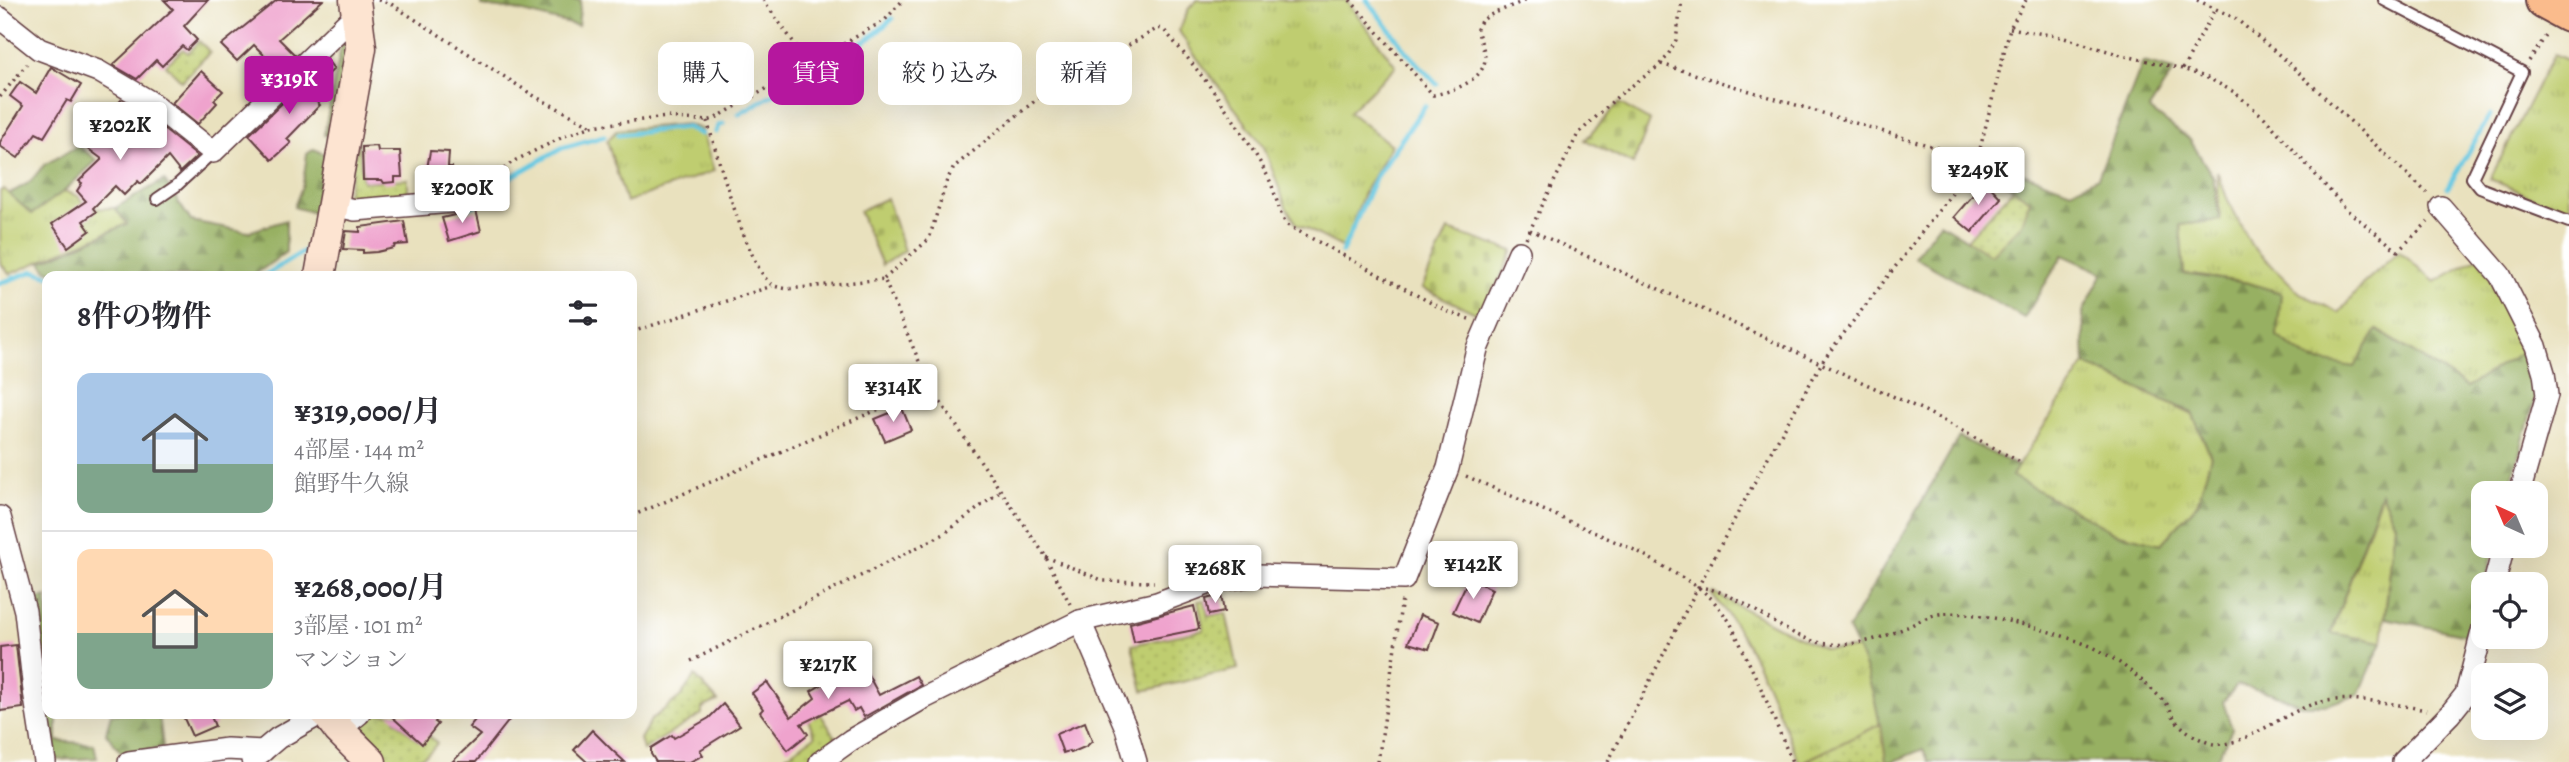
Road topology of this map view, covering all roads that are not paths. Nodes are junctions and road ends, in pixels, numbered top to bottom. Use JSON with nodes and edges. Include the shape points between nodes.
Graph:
{"nodes":[{"id":1,"x":2384,"y":0,"type":"edge"},
{"id":2,"x":364,"y":4,"type":"edge"},
{"id":3,"x":0,"y":18,"type":"edge"},
{"id":4,"x":213,"y":152,"type":"junction"},
{"id":5,"x":489,"y":181,"type":"road end"},
{"id":6,"x":158,"y":199,"type":"dead end"},
{"id":7,"x":333,"y":205,"type":"junction"},
{"id":8,"x":2442,"y":207,"type":"road end"},
{"id":9,"x":2569,"y":222,"type":"edge"},
{"id":10,"x":1519,"y":252,"type":"road end"},
{"id":11,"x":321,"y":271,"type":"edge"},
{"id":12,"x":2523,"y":481,"type":"edge"},
{"id":13,"x":0,"y":517,"type":"edge"},
{"id":14,"x":1080,"y":621,"type":"junction"},
{"id":15,"x":2478,"y":649,"type":"edge"},
{"id":16,"x":332,"y":719,"type":"edge"},
{"id":17,"x":337,"y":719,"type":"edge"},
{"id":18,"x":257,"y":756,"type":"edge"},
{"id":19,"x":46,"y":762,"type":"edge"},
{"id":20,"x":130,"y":762,"type":"edge"},
{"id":21,"x":370,"y":762,"type":"edge"},
{"id":22,"x":820,"y":762,"type":"edge"},
{"id":23,"x":1136,"y":762,"type":"edge"},
{"id":24,"x":2403,"y":762,"type":"edge"}],
"edges":[{"from":1,"to":9,"type":"lane","via":[[2522,72],[2472,178],[2480,188]]},
{"from":2,"to":4,"type":"street"},
{"from":2,"to":7,"type":"main road","via":[[361,48]]},
{"from":3,"to":4,"type":"street","via":[[39,49],[98,71],[149,101]]},
{"from":4,"to":6,"type":"lane"},
{"from":5,"to":7,"type":"street","via":[[452,202],[355,210]]},
{"from":7,"to":11,"type":"main road"},
{"from":8,"to":12,"type":"street","via":[[2500,275],[2536,346],[2544,373],[2547,395]]},
{"from":10,"to":14,"type":"street","via":[[1478,349],[1448,468],[1405,579],[1257,575],[1215,581],[1157,603]]},
{"from":13,"to":19,"type":"street","via":[[25,611]]},
{"from":14,"to":22,"type":"street","via":[[922,699]]},
{"from":14,"to":23,"type":"street"},
{"from":15,"to":24,"type":"street","via":[[2466,694]]},
{"from":16,"to":18,"type":"street","via":[[293,728]]},
{"from":17,"to":21,"type":"main road"},
{"from":18,"to":20,"type":"street","via":[[227,749]]}]}
